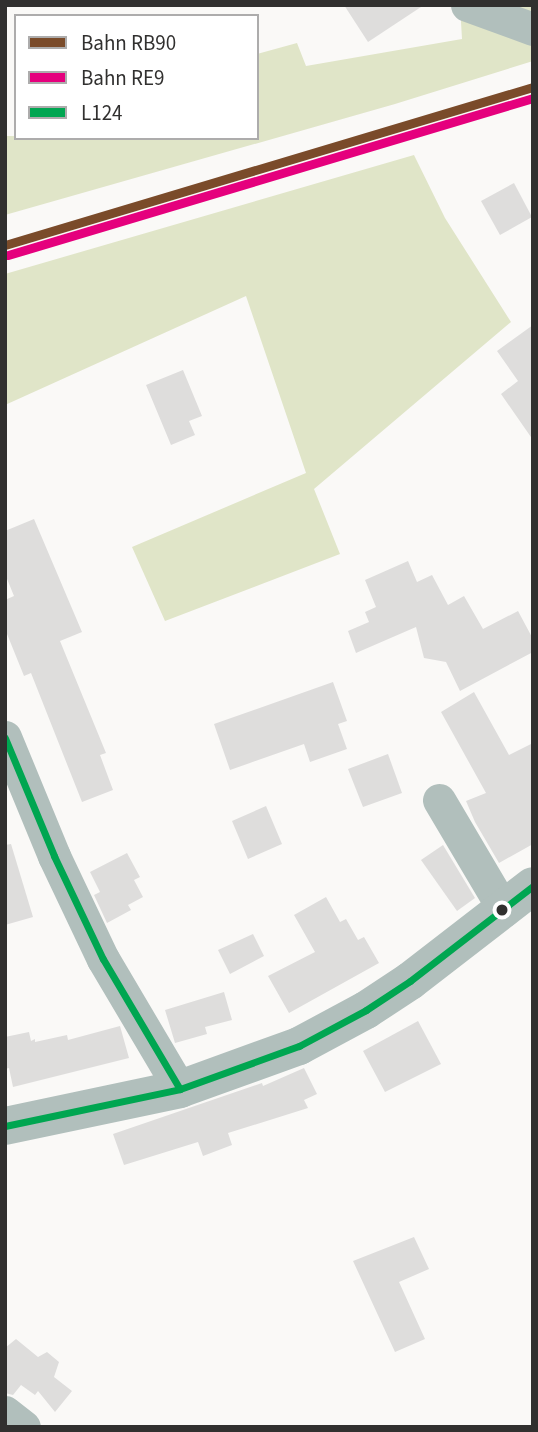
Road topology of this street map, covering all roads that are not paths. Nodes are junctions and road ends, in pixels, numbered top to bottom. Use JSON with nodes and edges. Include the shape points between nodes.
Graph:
{"nodes":[{"id":1,"x":467,"y":5,"type":"edge"},
{"id":2,"x":533,"y":29,"type":"edge"},
{"id":3,"x":5,"y":737,"type":"edge"},
{"id":4,"x":439,"y":800,"type":"dead end"},
{"id":5,"x":518,"y":898,"type":"edge"},
{"id":6,"x":180,"y":1089,"type":"junction"},
{"id":7,"x":5,"y":1126,"type":"edge"},
{"id":8,"x":5,"y":1412,"type":"edge"},
{"id":9,"x":24,"y":1427,"type":"edge"}],
"edges":[{"from":1,"to":2,"type":"street"},
{"from":3,"to":6,"type":"street","via":[[103,959]]},
{"from":4,"to":5,"type":"street"},
{"from":5,"to":6,"type":"street","via":[[430,968],[366,1010],[299,1046]]},
{"from":6,"to":7,"type":"street"},
{"from":8,"to":9,"type":"street"}]}
